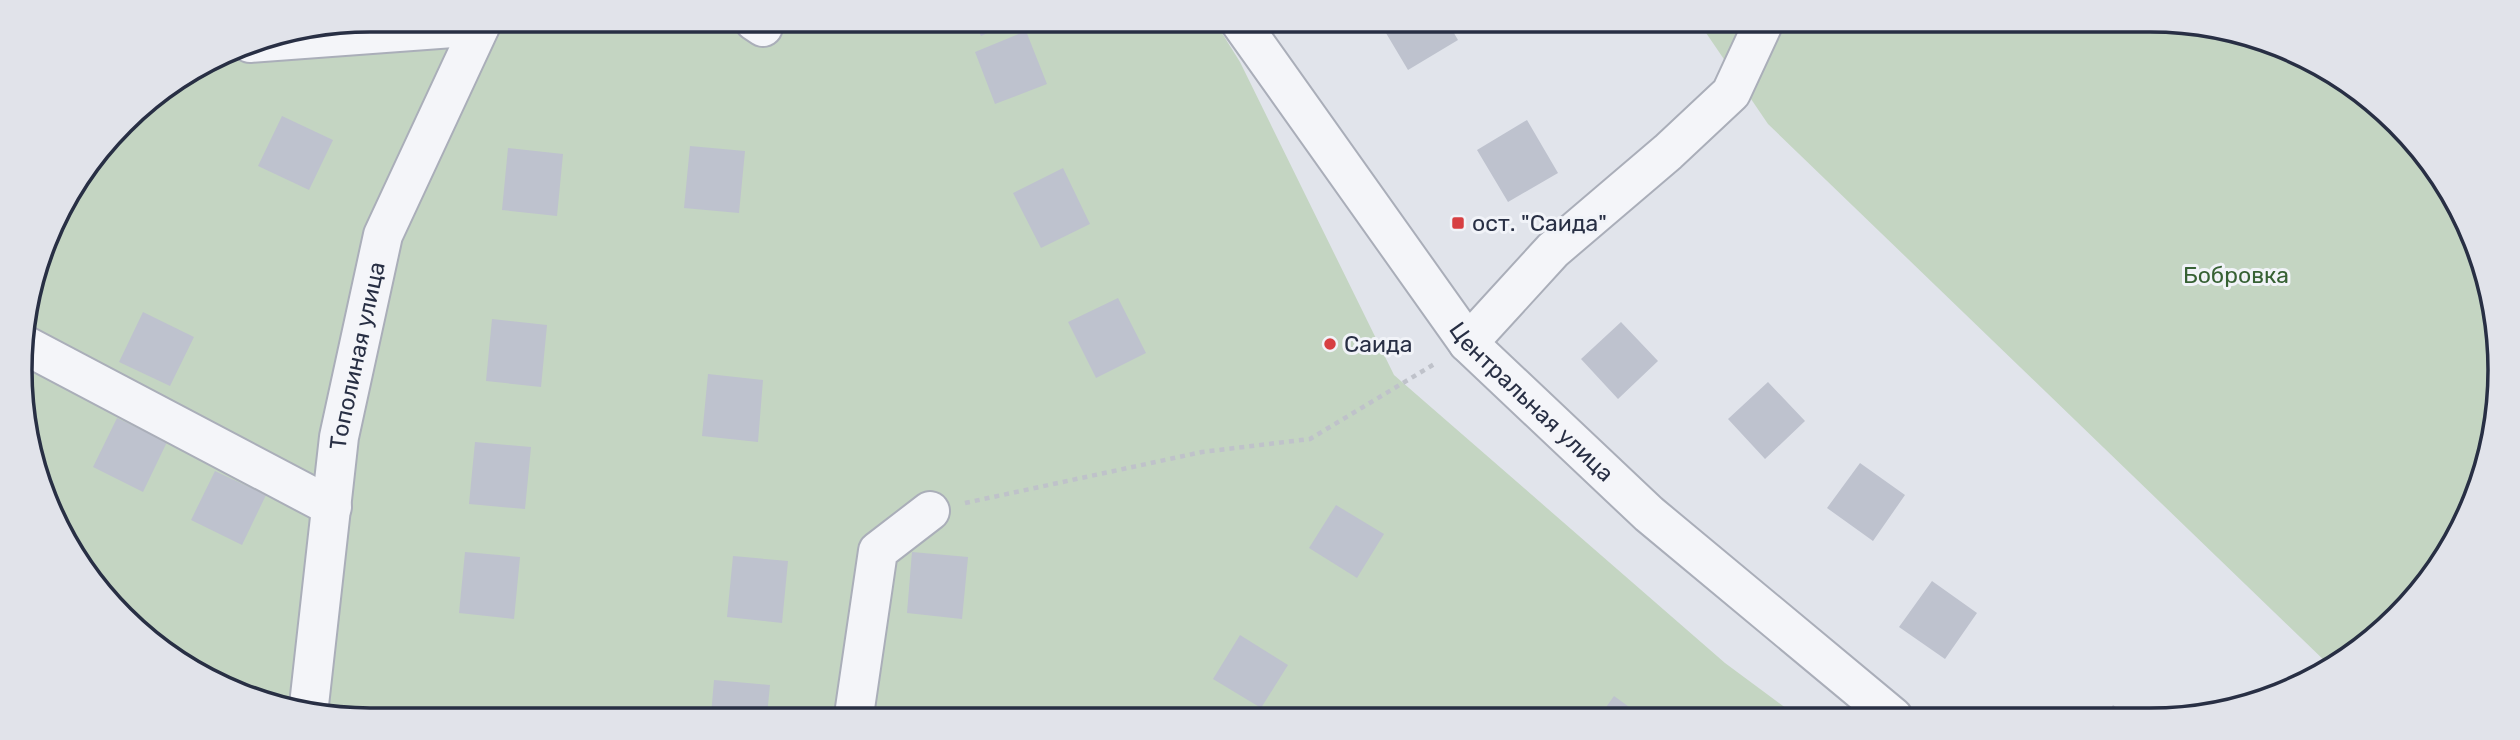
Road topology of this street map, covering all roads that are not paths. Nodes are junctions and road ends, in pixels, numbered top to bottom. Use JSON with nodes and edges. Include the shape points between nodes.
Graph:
{"nodes":[{"id":1,"x":378,"y":32,"type":"edge"},
{"id":2,"x":478,"y":32,"type":"edge"},
{"id":3,"x":1247,"y":32,"type":"edge"},
{"id":4,"x":1759,"y":32,"type":"edge"},
{"id":5,"x":302,"y":39,"type":"edge"},
{"id":6,"x":1468,"y":343,"type":"junction"},
{"id":7,"x":32,"y":349,"type":"edge"},
{"id":8,"x":332,"y":507,"type":"junction"},
{"id":9,"x":930,"y":511,"type":"road end"},
{"id":10,"x":309,"y":703,"type":"edge"},
{"id":11,"x":855,"y":708,"type":"edge"},
{"id":12,"x":1882,"y":708,"type":"edge"}],
"edges":[{"from":1,"to":5,"type":"street"},
{"from":2,"to":8,"type":"street","name":"Тополиная улица","via":[[383,235],[339,437]]},
{"from":3,"to":6,"type":"street","name":"Центральная улица"},
{"from":4,"to":6,"type":"street","via":[[1731,93],[1553,250]]},
{"from":6,"to":12,"type":"street","name":"Центральная улица","via":[[1649,514]]},
{"from":7,"to":8,"type":"street"},
{"from":8,"to":10,"type":"street","name":"Тополиная улица"},
{"from":9,"to":11,"type":"street","via":[[878,551]]}]}
